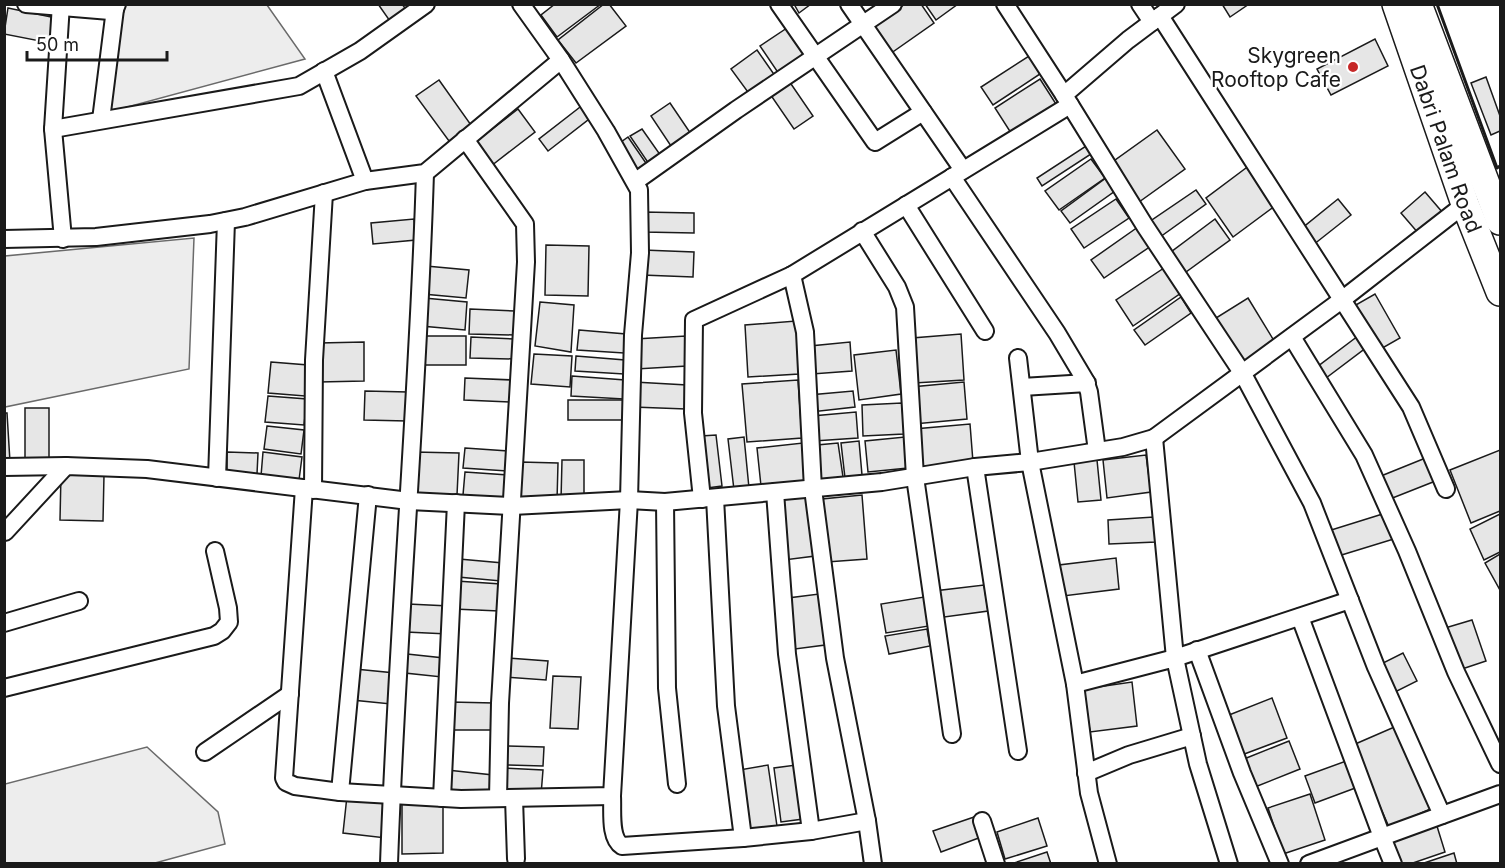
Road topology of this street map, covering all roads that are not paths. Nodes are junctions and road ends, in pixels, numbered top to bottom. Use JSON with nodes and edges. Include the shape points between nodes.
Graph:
{"nodes":[{"id":1,"x":26,"y":4,"type":"edge"},
{"id":2,"x":426,"y":4,"type":"edge"},
{"id":3,"x":522,"y":4,"type":"edge"},
{"id":4,"x":779,"y":4,"type":"edge"},
{"id":5,"x":849,"y":4,"type":"edge"},
{"id":6,"x":893,"y":4,"type":"edge"},
{"id":7,"x":1005,"y":4,"type":"edge"},
{"id":8,"x":1140,"y":4,"type":"edge"},
{"id":9,"x":1176,"y":4,"type":"edge"},
{"id":10,"x":1396,"y":4,"type":"edge"},
{"id":11,"x":1418,"y":4,"type":"edge"},
{"id":12,"x":60,"y":6,"type":"edge"},
{"id":13,"x":116,"y":7,"type":"edge"},
{"id":14,"x":1156,"y":19,"type":"junction"},
{"id":15,"x":863,"y":26,"type":"junction"},
{"id":16,"x":816,"y":57,"type":"junction"},
{"id":17,"x":561,"y":60,"type":"junction"},
{"id":18,"x":324,"y":71,"type":"junction"},
{"id":19,"x":1434,"y":79,"type":"junction"},
{"id":20,"x":1067,"y":100,"type":"junction"},
{"id":21,"x":923,"y":112,"type":"junction"},
{"id":22,"x":101,"y":120,"type":"junction"},
{"id":23,"x":53,"y":129,"type":"junction"},
{"id":24,"x":465,"y":139,"type":"junction"},
{"id":25,"x":424,"y":173,"type":"junction"},
{"id":26,"x":958,"y":173,"type":"junction"},
{"id":27,"x":365,"y":180,"type":"junction"},
{"id":28,"x":636,"y":182,"type":"junction"},
{"id":29,"x":324,"y":193,"type":"junction"},
{"id":30,"x":1465,"y":204,"type":"junction"},
{"id":31,"x":906,"y":205,"type":"junction"},
{"id":32,"x":226,"y":220,"type":"junction"},
{"id":33,"x":1500,"y":221,"type":"edge"},
{"id":34,"x":862,"y":231,"type":"junction"},
{"id":35,"x":63,"y":238,"type":"junction"},
{"id":36,"x":4,"y":239,"type":"edge"},
{"id":37,"x":792,"y":275,"type":"junction"},
{"id":38,"x":1500,"y":292,"type":"edge"},
{"id":39,"x":1343,"y":299,"type":"junction"},
{"id":40,"x":985,"y":331,"type":"dead end"},
{"id":41,"x":1292,"y":337,"type":"junction"},
{"id":42,"x":1018,"y":358,"type":"dead end"},
{"id":43,"x":1243,"y":374,"type":"junction"},
{"id":44,"x":1086,"y":384,"type":"junction"},
{"id":45,"x":1022,"y":387,"type":"junction"},
{"id":46,"x":1154,"y":438,"type":"junction"},
{"id":47,"x":1097,"y":451,"type":"junction"},
{"id":48,"x":1030,"y":462,"type":"junction"},
{"id":49,"x":66,"y":466,"type":"junction"},
{"id":50,"x":4,"y":467,"type":"edge"},
{"id":51,"x":975,"y":467,"type":"junction"},
{"id":52,"x":915,"y":477,"type":"junction"},
{"id":53,"x":217,"y":478,"type":"junction"},
{"id":54,"x":309,"y":489,"type":"junction"},
{"id":55,"x":813,"y":489,"type":"junction"},
{"id":56,"x":1446,"y":489,"type":"dead end"},
{"id":57,"x":775,"y":492,"type":"junction"},
{"id":58,"x":368,"y":495,"type":"junction"},
{"id":59,"x":708,"y":498,"type":"junction"},
{"id":60,"x":629,"y":500,"type":"junction"},
{"id":61,"x":409,"y":501,"type":"junction"},
{"id":62,"x":665,"y":502,"type":"junction"},
{"id":63,"x":456,"y":503,"type":"junction"},
{"id":64,"x":512,"y":506,"type":"junction"},
{"id":65,"x":5,"y":532,"type":"edge"},
{"id":66,"x":215,"y":551,"type":"dead end"},
{"id":67,"x":1350,"y":600,"type":"junction"},
{"id":68,"x":79,"y":601,"type":"dead end"},
{"id":69,"x":1300,"y":617,"type":"junction"},
{"id":70,"x":4,"y":623,"type":"edge"},
{"id":71,"x":1197,"y":650,"type":"junction"},
{"id":72,"x":1174,"y":658,"type":"junction"},
{"id":73,"x":1075,"y":684,"type":"junction"},
{"id":74,"x":4,"y":688,"type":"edge"},
{"id":75,"x":290,"y":694,"type":"junction"},
{"id":76,"x":952,"y":734,"type":"dead end"},
{"id":77,"x":1192,"y":736,"type":"junction"},
{"id":78,"x":1017,"y":751,"type":"dead end"},
{"id":79,"x":205,"y":752,"type":"dead end"},
{"id":80,"x":1500,"y":764,"type":"edge"},
{"id":81,"x":1086,"y":773,"type":"junction"},
{"id":82,"x":677,"y":784,"type":"dead end"},
{"id":83,"x":340,"y":792,"type":"junction"},
{"id":84,"x":1500,"y":794,"type":"edge"},
{"id":85,"x":392,"y":795,"type":"junction"},
{"id":86,"x":612,"y":796,"type":"junction"},
{"id":87,"x":442,"y":798,"type":"junction"},
{"id":88,"x":506,"y":798,"type":"junction"},
{"id":89,"x":1442,"y":815,"type":"junction"},
{"id":90,"x":867,"y":821,"type":"junction"},
{"id":91,"x":982,"y":821,"type":"dead end"},
{"id":92,"x":811,"y":831,"type":"junction"},
{"id":93,"x":1382,"y":837,"type":"junction"},
{"id":94,"x":743,"y":838,"type":"junction"},
{"id":95,"x":516,"y":859,"type":"dead end"},
{"id":96,"x":389,"y":864,"type":"edge"},
{"id":97,"x":873,"y":864,"type":"edge"},
{"id":98,"x":996,"y":864,"type":"edge"},
{"id":99,"x":1108,"y":864,"type":"edge"},
{"id":100,"x":1229,"y":864,"type":"edge"},
{"id":101,"x":1280,"y":864,"type":"edge"},
{"id":102,"x":1309,"y":864,"type":"edge"},
{"id":103,"x":1393,"y":864,"type":"edge"}],
"edges":[{"from":1,"to":12,"type":"street"},
{"from":2,"to":18,"type":"street","via":[[360,51]]},
{"from":3,"to":17,"type":"street"},
{"from":4,"to":16,"type":"street"},
{"from":5,"to":15,"type":"street"},
{"from":6,"to":15,"type":"street"},
{"from":7,"to":20,"type":"street"},
{"from":8,"to":14,"type":"street"},
{"from":9,"to":14,"type":"street"},
{"from":10,"to":19,"type":"main road","name":"Dabri Palam Road"},
{"from":11,"to":19,"type":"main road","name":"Dabri Palam Road"},
{"from":12,"to":13,"type":"street","via":[[110,11]]},
{"from":12,"to":23,"type":"street"},
{"from":13,"to":22,"type":"street"},
{"from":14,"to":20,"type":"street","via":[[1128,40]]},
{"from":14,"to":39,"type":"street"},
{"from":15,"to":16,"type":"street"},
{"from":15,"to":21,"type":"street"},
{"from":16,"to":21,"type":"street","via":[[875,142]]},
{"from":16,"to":28,"type":"street"},
{"from":17,"to":24,"type":"street"},
{"from":17,"to":28,"type":"street"},
{"from":18,"to":22,"type":"street","via":[[299,86]]},
{"from":18,"to":27,"type":"street"},
{"from":19,"to":30,"type":"main road","name":"Dabri Palam Road"},
{"from":19,"to":33,"type":"main road","name":"Dabri Palam Road"},
{"from":20,"to":26,"type":"street"},
{"from":20,"to":43,"type":"street"},
{"from":21,"to":26,"type":"street"},
{"from":22,"to":23,"type":"street"},
{"from":23,"to":35,"type":"street"},
{"from":24,"to":25,"type":"street"},
{"from":24,"to":64,"type":"street","via":[[525,224]]},
{"from":25,"to":27,"type":"street"},
{"from":25,"to":61,"type":"street"},
{"from":26,"to":31,"type":"street"},
{"from":26,"to":44,"type":"street"},
{"from":27,"to":29,"type":"street"},
{"from":28,"to":60,"type":"street","via":[[641,203],[640,253],[633,335]]},
{"from":29,"to":32,"type":"street"},
{"from":29,"to":54,"type":"street"},
{"from":30,"to":38,"type":"main road","name":"Dabri Palam Road"},
{"from":30,"to":39,"type":"street"},
{"from":31,"to":34,"type":"street"},
{"from":31,"to":40,"type":"street"},
{"from":32,"to":35,"type":"street"},
{"from":32,"to":53,"type":"street"},
{"from":34,"to":37,"type":"street"},
{"from":34,"to":52,"type":"street","via":[[897,286],[905,307]]},
{"from":35,"to":36,"type":"street"},
{"from":37,"to":55,"type":"street","via":[[805,332]]},
{"from":37,"to":59,"type":"street","via":[[694,320],[693,413]]},
{"from":39,"to":41,"type":"street"},
{"from":39,"to":56,"type":"street","via":[[1411,407]]},
{"from":41,"to":43,"type":"street"},
{"from":41,"to":80,"type":"street","via":[[1364,455],[1456,672]]},
{"from":42,"to":45,"type":"street"},
{"from":43,"to":46,"type":"street"},
{"from":43,"to":67,"type":"street","via":[[1312,502]]},
{"from":44,"to":45,"type":"street"},
{"from":44,"to":47,"type":"street"},
{"from":45,"to":48,"type":"street"},
{"from":46,"to":47,"type":"street"},
{"from":46,"to":72,"type":"street"},
{"from":47,"to":48,"type":"street"},
{"from":48,"to":51,"type":"street"},
{"from":48,"to":73,"type":"street"},
{"from":49,"to":50,"type":"street"},
{"from":49,"to":53,"type":"street","via":[[147,469]]},
{"from":49,"to":65,"type":"street"},
{"from":51,"to":52,"type":"street"},
{"from":51,"to":78,"type":"street"},
{"from":52,"to":55,"type":"street"},
{"from":52,"to":76,"type":"street"},
{"from":53,"to":54,"type":"street"},
{"from":54,"to":58,"type":"street"},
{"from":54,"to":75,"type":"street"},
{"from":55,"to":57,"type":"street"},
{"from":55,"to":90,"type":"street","via":[[835,658]]},
{"from":57,"to":59,"type":"street"},
{"from":57,"to":92,"type":"street","via":[[787,654]]},
{"from":58,"to":61,"type":"street"},
{"from":58,"to":83,"type":"street"},
{"from":59,"to":62,"type":"street"},
{"from":59,"to":94,"type":"street","via":[[726,706]]},
{"from":60,"to":62,"type":"street"},
{"from":60,"to":64,"type":"street"},
{"from":60,"to":86,"type":"street"},
{"from":61,"to":63,"type":"street"},
{"from":61,"to":85,"type":"street"},
{"from":62,"to":82,"type":"street","via":[[667,688]]},
{"from":63,"to":64,"type":"street"},
{"from":63,"to":87,"type":"street"},
{"from":64,"to":88,"type":"street","via":[[500,703]]},
{"from":66,"to":74,"type":"street","via":[[228,609],[229,622],[222,631]]},
{"from":67,"to":69,"type":"street"},
{"from":67,"to":89,"type":"street"},
{"from":68,"to":70,"type":"street"},
{"from":69,"to":71,"type":"street"},
{"from":69,"to":93,"type":"street"},
{"from":71,"to":72,"type":"street"},
{"from":71,"to":101,"type":"street"},
{"from":72,"to":73,"type":"street"},
{"from":72,"to":77,"type":"street"},
{"from":73,"to":81,"type":"street"},
{"from":75,"to":79,"type":"street"},
{"from":75,"to":83,"type":"street","via":[[286,782]]},
{"from":77,"to":81,"type":"street"},
{"from":77,"to":100,"type":"street"},
{"from":81,"to":99,"type":"street"},
{"from":83,"to":85,"type":"street"},
{"from":84,"to":89,"type":"street"},
{"from":85,"to":87,"type":"street"},
{"from":85,"to":96,"type":"street"},
{"from":86,"to":88,"type":"street"},
{"from":86,"to":94,"type":"street","via":[[614,835],[622,846]]},
{"from":87,"to":88,"type":"street"},
{"from":88,"to":95,"type":"street"},
{"from":89,"to":93,"type":"street"},
{"from":90,"to":92,"type":"street"},
{"from":90,"to":97,"type":"street"},
{"from":91,"to":98,"type":"street"},
{"from":92,"to":94,"type":"street"},
{"from":93,"to":102,"type":"street"},
{"from":93,"to":103,"type":"street"}]}
